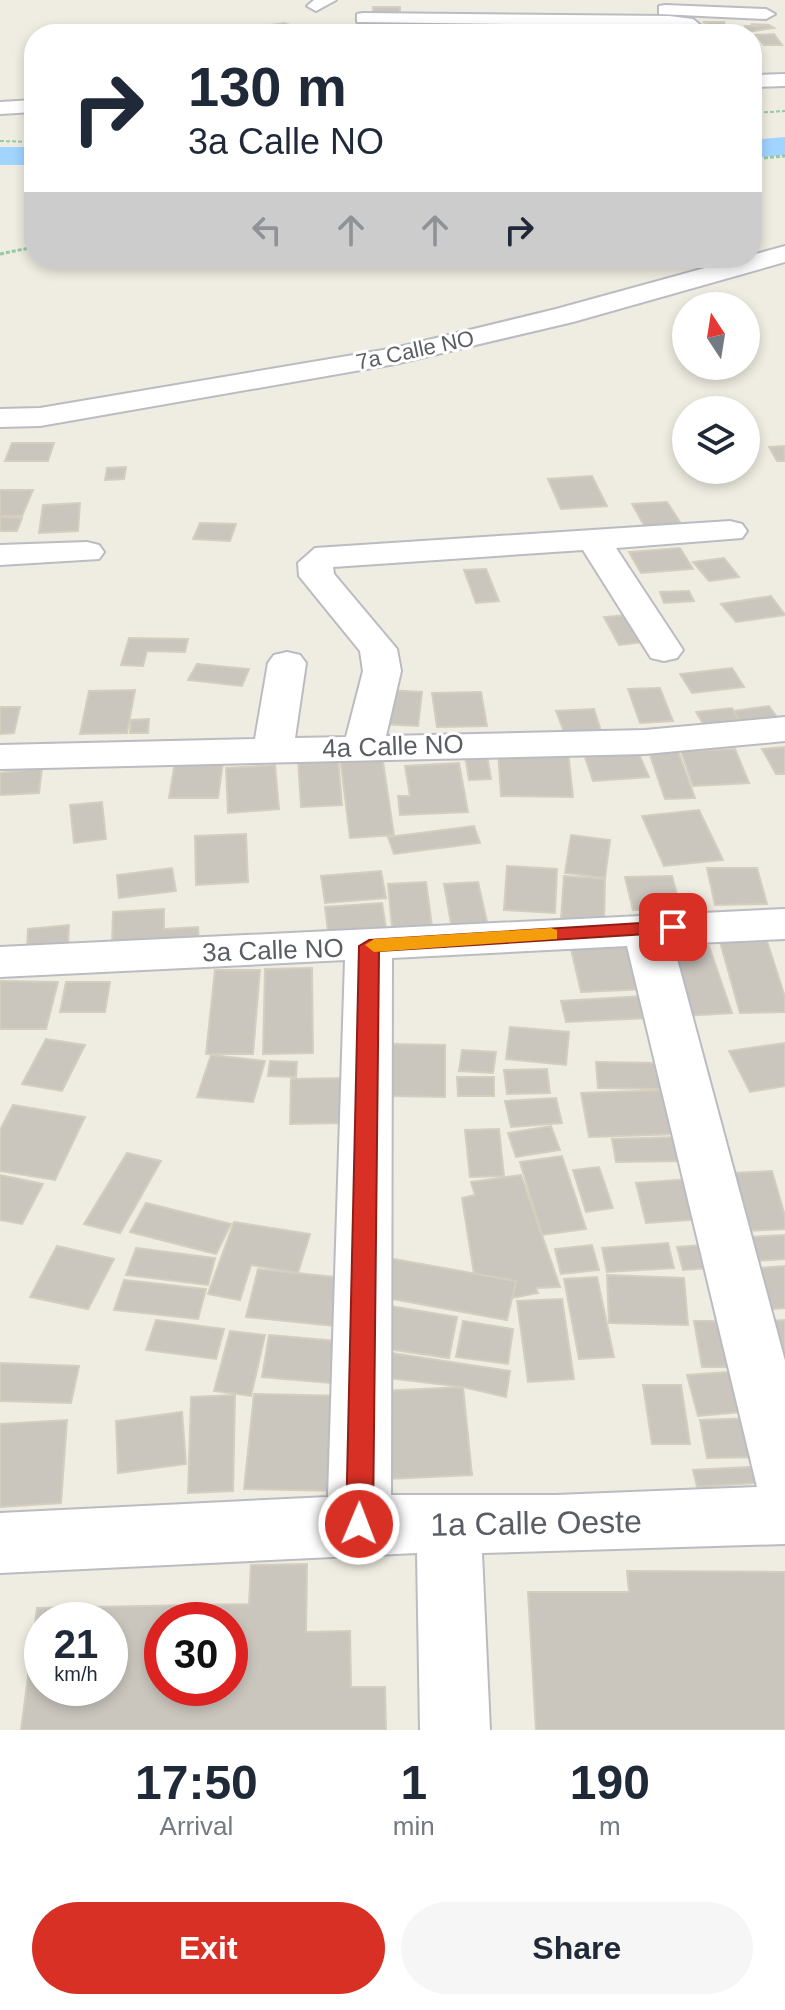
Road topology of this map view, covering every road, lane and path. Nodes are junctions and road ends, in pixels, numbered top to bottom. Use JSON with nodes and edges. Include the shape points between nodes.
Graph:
{"nodes":[{"id":1,"x":445,"y":0,"type":"edge"},
{"id":2,"x":744,"y":0,"type":"edge"},
{"id":3,"x":509,"y":3,"type":"dead end"},
{"id":4,"x":689,"y":6,"type":"edge"},
{"id":5,"x":766,"y":14,"type":"junction"},
{"id":6,"x":363,"y":18,"type":"dead end"},
{"id":7,"x":443,"y":19,"type":"junction"},
{"id":8,"x":785,"y":19,"type":"edge"},
{"id":9,"x":688,"y":24,"type":"edge"},
{"id":10,"x":785,"y":80,"type":"edge"},
{"id":11,"x":762,"y":81,"type":"edge"},
{"id":12,"x":0,"y":95,"type":"edge"},
{"id":13,"x":24,"y":95,"type":"edge"},
{"id":14,"x":24,"y":107,"type":"edge"},
{"id":15,"x":0,"y":108,"type":"edge"},
{"id":16,"x":785,"y":111,"type":"edge"},
{"id":17,"x":762,"y":112,"type":"edge"},
{"id":18,"x":0,"y":141,"type":"edge"},
{"id":19,"x":24,"y":142,"type":"edge"},
{"id":20,"x":785,"y":157,"type":"edge"},
{"id":21,"x":762,"y":159,"type":"edge"},
{"id":22,"x":24,"y":249,"type":"edge"},
{"id":23,"x":0,"y":254,"type":"edge"},
{"id":24,"x":785,"y":254,"type":"edge"},
{"id":25,"x":762,"y":260,"type":"edge"},
{"id":26,"x":735,"y":268,"type":"edge"},
{"id":27,"x":0,"y":418,"type":"edge"},
{"id":28,"x":730,"y":531,"type":"dead end"},
{"id":29,"x":593,"y":539,"type":"junction"},
{"id":30,"x":87,"y":552,"type":"dead end"},
{"id":31,"x":0,"y":555,"type":"edge"},
{"id":32,"x":664,"y":650,"type":"dead end"},
{"id":33,"x":287,"y":663,"type":"dead end"},
{"id":34,"x":785,"y":729,"type":"edge"},
{"id":35,"x":364,"y":746,"type":"junction"},
{"id":36,"x":273,"y":751,"type":"junction"},
{"id":37,"x":0,"y":757,"type":"edge"},
{"id":38,"x":646,"y":928,"type":"junction"},
{"id":39,"x":782,"y":932,"type":"edge"},
{"id":40,"x":369,"y":946,"type":"junction"},
{"id":41,"x":0,"y":962,"type":"edge"},
{"id":42,"x":785,"y":1479,"type":"edge"},
{"id":43,"x":785,"y":1515,"type":"edge"},
{"id":44,"x":359,"y":1524,"type":"junction"},
{"id":45,"x":449,"y":1526,"type":"junction"},
{"id":46,"x":0,"y":1543,"type":"edge"},
{"id":47,"x":455,"y":1730,"type":"edge"}],
"edges":[{"from":1,"to":7,"type":"street"},
{"from":2,"to":5,"type":"street"},
{"from":3,"to":4,"type":"street"},
{"from":4,"to":5,"type":"street"},
{"from":5,"to":8,"type":"street"},
{"from":6,"to":7,"type":"street"},
{"from":7,"to":9,"type":"street"},
{"from":10,"to":11,"type":"street"},
{"from":12,"to":13,"type":"street"},
{"from":14,"to":15,"type":"street"},
{"from":16,"to":17,"type":"path"},
{"from":18,"to":19,"type":"path"},
{"from":20,"to":21,"type":"path"},
{"from":22,"to":23,"type":"path"},
{"from":24,"to":25,"type":"street","name":"7a Calle NO"},
{"from":26,"to":27,"type":"street","name":"7a Calle NO","via":[[395,356],[40,417]]},
{"from":28,"to":29,"type":"street"},
{"from":29,"to":32,"type":"street"},
{"from":29,"to":35,"type":"street","via":[[356,552],[327,555],[315,563],[317,576],[378,649],[382,671]]},
{"from":30,"to":31,"type":"street"},
{"from":33,"to":36,"type":"street"},
{"from":34,"to":35,"type":"street","name":"4a Calle NO","via":[[645,742]]},
{"from":35,"to":36,"type":"street","name":"4a Calle NO"},
{"from":36,"to":37,"type":"street","name":"4a Calle NO"},
{"from":38,"to":39,"type":"street","name":"3a Calle NO"},
{"from":38,"to":40,"type":"street","name":"3a Calle NO"},
{"from":38,"to":42,"type":"street"},
{"from":40,"to":41,"type":"street","name":"3a Calle NO"},
{"from":40,"to":44,"type":"street"},
{"from":43,"to":45,"type":"street","name":"1a Calle Oeste"},
{"from":44,"to":45,"type":"street","name":"1a Calle Oeste"},
{"from":44,"to":46,"type":"street","name":"1a Calle Oeste"},
{"from":45,"to":47,"type":"street"}]}
